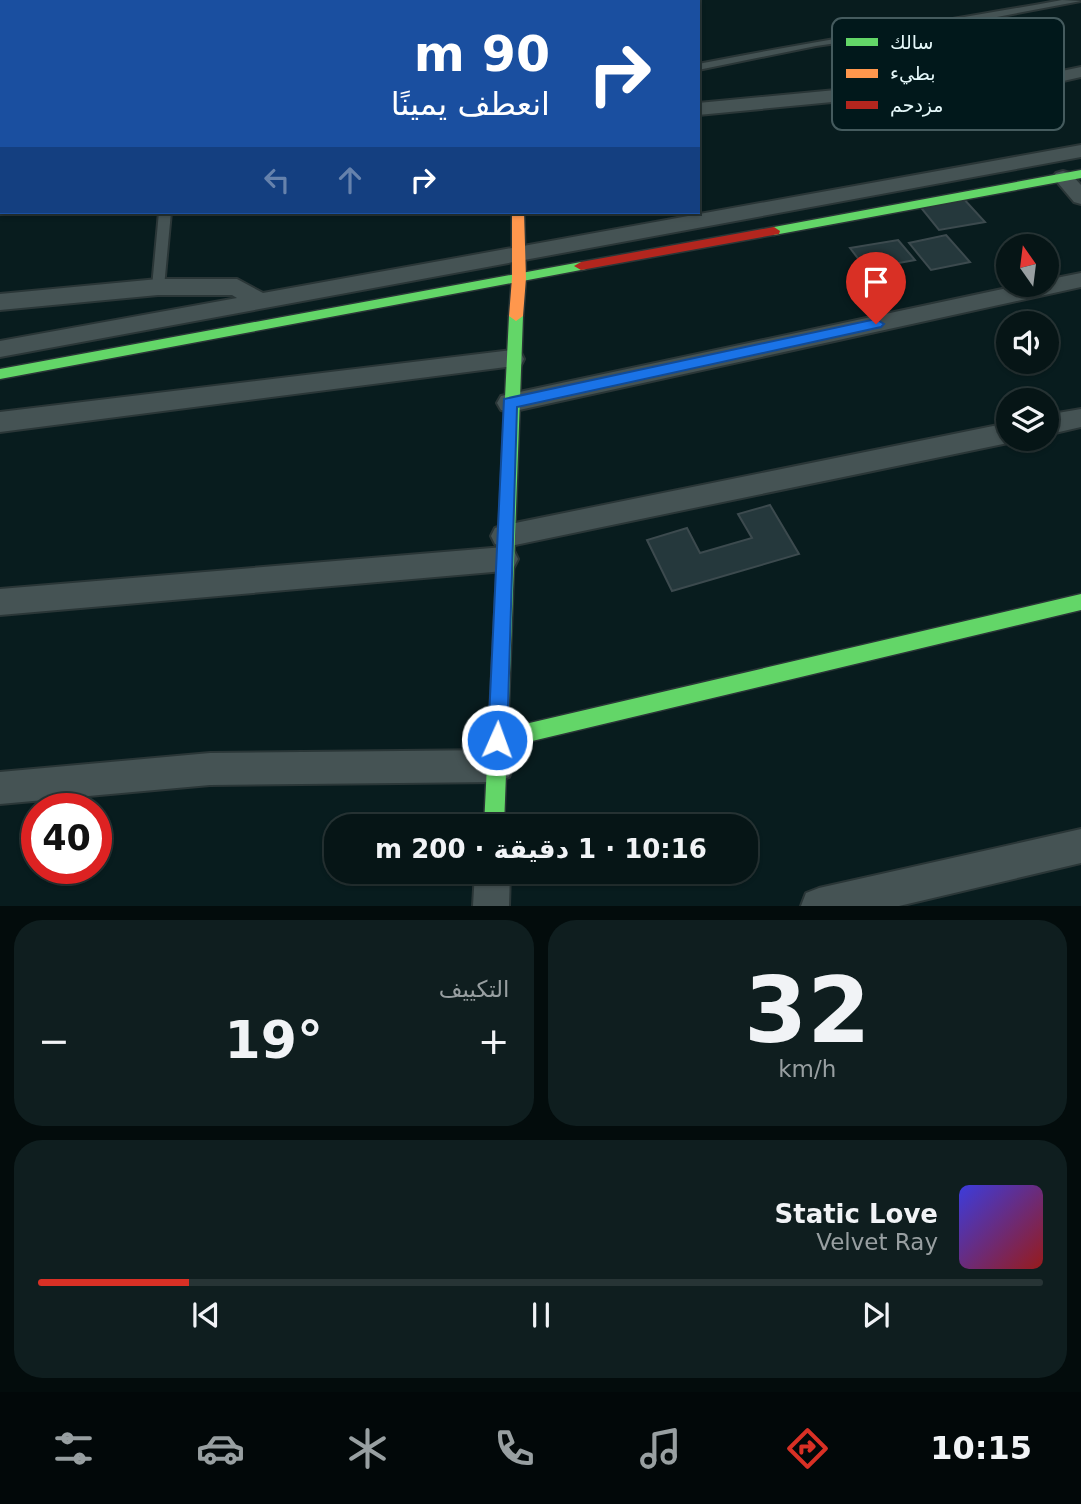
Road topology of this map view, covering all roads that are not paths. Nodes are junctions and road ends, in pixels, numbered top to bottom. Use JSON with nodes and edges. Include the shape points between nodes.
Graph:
{"nodes":[{"id":1,"x":1077,"y":0,"type":"edge"},
{"id":2,"x":977,"y":18,"type":"edge"},
{"id":3,"x":832,"y":41,"type":"edge"},
{"id":4,"x":700,"y":67,"type":"edge"},
{"id":5,"x":832,"y":96,"type":"edge"},
{"id":6,"x":700,"y":109,"type":"edge"},
{"id":7,"x":1081,"y":151,"type":"edge"},
{"id":8,"x":1072,"y":176,"type":"edge"},
{"id":9,"x":1081,"y":198,"type":"edge"},
{"id":10,"x":165,"y":214,"type":"edge"},
{"id":11,"x":518,"y":214,"type":"edge"},
{"id":12,"x":517,"y":254,"type":"junction"},
{"id":13,"x":519,"y":278,"type":"junction"},
{"id":14,"x":1081,"y":280,"type":"edge"},
{"id":15,"x":158,"y":287,"type":"junction"},
{"id":16,"x":259,"y":301,"type":"junction"},
{"id":17,"x":0,"y":302,"type":"edge"},
{"id":18,"x":0,"y":349,"type":"edge"},
{"id":19,"x":512,"y":359,"type":"junction"},
{"id":20,"x":0,"y":374,"type":"edge"},
{"id":21,"x":510,"y":403,"type":"junction"},
{"id":22,"x":1081,"y":418,"type":"edge"},
{"id":23,"x":0,"y":422,"type":"edge"},
{"id":24,"x":1059,"y":422,"type":"edge"},
{"id":25,"x":996,"y":436,"type":"edge"},
{"id":26,"x":505,"y":548,"type":"junction"},
{"id":27,"x":0,"y":602,"type":"edge"},
{"id":28,"x":1081,"y":602,"type":"edge"},
{"id":29,"x":497,"y":753,"type":"junction"},
{"id":30,"x":0,"y":788,"type":"edge"},
{"id":31,"x":494,"y":814,"type":"edge"},
{"id":32,"x":1081,"y":846,"type":"edge"},
{"id":33,"x":492,"y":884,"type":"edge"},
{"id":34,"x":491,"y":905,"type":"edge"},
{"id":35,"x":819,"y":905,"type":"edge"}],
"edges":[{"from":1,"to":2,"type":"lane"},
{"from":3,"to":4,"type":"lane"},
{"from":5,"to":6,"type":"street"},
{"from":7,"to":12,"type":"street"},
{"from":8,"to":9,"type":"street"},
{"from":8,"to":13,"type":"street"},
{"from":10,"to":15,"type":"lane"},
{"from":11,"to":12,"type":"street"},
{"from":12,"to":13,"type":"street"},
{"from":12,"to":16,"type":"street"},
{"from":13,"to":19,"type":"street"},
{"from":13,"to":20,"type":"street"},
{"from":14,"to":21,"type":"street"},
{"from":15,"to":16,"type":"street","via":[[237,287]]},
{"from":15,"to":17,"type":"street"},
{"from":16,"to":18,"type":"street"},
{"from":19,"to":21,"type":"street"},
{"from":19,"to":23,"type":"street"},
{"from":21,"to":26,"type":"street"},
{"from":22,"to":24,"type":"street"},
{"from":25,"to":26,"type":"street"},
{"from":26,"to":27,"type":"street"},
{"from":26,"to":29,"type":"street"},
{"from":28,"to":29,"type":"street"},
{"from":29,"to":30,"type":"street","via":[[210,769]]},
{"from":29,"to":31,"type":"street"},
{"from":32,"to":35,"type":"street"},
{"from":33,"to":34,"type":"street"}]}
